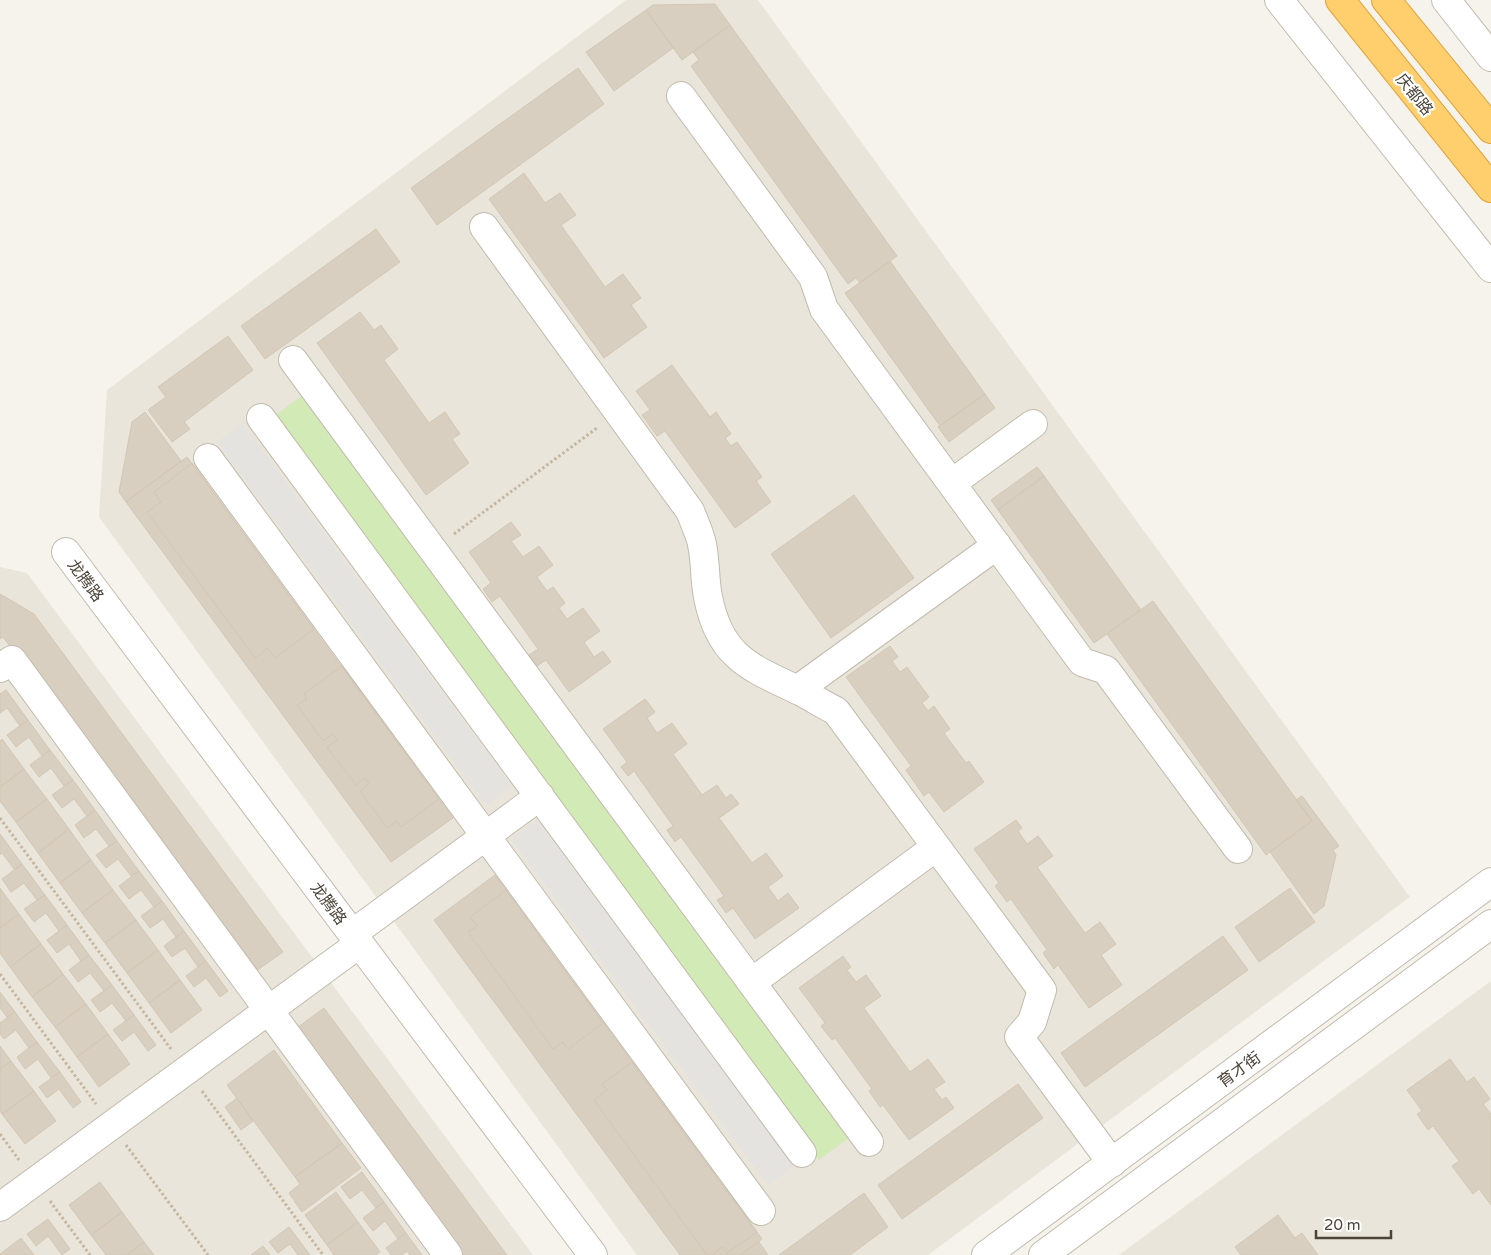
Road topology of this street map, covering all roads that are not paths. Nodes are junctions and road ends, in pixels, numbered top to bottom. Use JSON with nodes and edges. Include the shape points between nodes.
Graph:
{"nodes":[{"id":1,"x":1279,"y":0,"type":"edge"},
{"id":2,"x":1340,"y":0,"type":"edge"},
{"id":3,"x":1386,"y":0,"type":"edge"},
{"id":4,"x":1446,"y":0,"type":"edge"},
{"id":5,"x":1491,"y":57,"type":"edge"},
{"id":6,"x":681,"y":96,"type":"dead end"},
{"id":7,"x":1491,"y":129,"type":"edge"},
{"id":8,"x":1491,"y":188,"type":"edge"},
{"id":9,"x":484,"y":227,"type":"dead end"},
{"id":10,"x":1491,"y":268,"type":"edge"},
{"id":11,"x":294,"y":360,"type":"dead end"},
{"id":12,"x":262,"y":418,"type":"dead end"},
{"id":13,"x":1033,"y":424,"type":"dead end"},
{"id":14,"x":208,"y":458,"type":"dead end"},
{"id":15,"x":952,"y":483,"type":"junction"},
{"id":16,"x":997,"y":545,"type":"junction"},
{"id":17,"x":66,"y":552,"type":"dead end"},
{"id":18,"x":0,"y":668,"type":"edge"},
{"id":19,"x":797,"y":690,"type":"junction"},
{"id":20,"x":540,"y":796,"type":"junction"},
{"id":21,"x":485,"y":836,"type":"junction"},
{"id":22,"x":936,"y":847,"type":"junction"},
{"id":23,"x":1238,"y":849,"type":"dead end"},
{"id":24,"x":1491,"y":882,"type":"edge"},
{"id":25,"x":1491,"y":924,"type":"edge"},
{"id":26,"x":356,"y":939,"type":"junction"},
{"id":27,"x":752,"y":982,"type":"junction"},
{"id":28,"x":269,"y":1010,"type":"junction"},
{"id":29,"x":869,"y":1142,"type":"dead end"},
{"id":30,"x":802,"y":1153,"type":"dead end"},
{"id":31,"x":1112,"y":1163,"type":"junction"},
{"id":32,"x":0,"y":1207,"type":"edge"},
{"id":33,"x":761,"y":1211,"type":"dead end"},
{"id":34,"x":448,"y":1255,"type":"edge"},
{"id":35,"x":593,"y":1255,"type":"edge"},
{"id":36,"x":986,"y":1255,"type":"edge"},
{"id":37,"x":1043,"y":1255,"type":"edge"}],
"edges":[{"from":1,"to":10,"type":"street"},
{"from":2,"to":8,"type":"highway","name":"庆都路"},
{"from":3,"to":7,"type":"highway"},
{"from":4,"to":5,"type":"street"},
{"from":6,"to":15,"type":"street","via":[[813,277],[824,308]]},
{"from":9,"to":19,"type":"street","via":[[690,511],[701,541],[708,597],[727,645],[742,662]]},
{"from":11,"to":27,"type":"street"},
{"from":12,"to":20,"type":"street"},
{"from":13,"to":15,"type":"street"},
{"from":14,"to":21,"type":"street"},
{"from":15,"to":16,"type":"street"},
{"from":16,"to":19,"type":"street"},
{"from":16,"to":23,"type":"street","via":[[1082,662],[1106,670]]},
{"from":17,"to":26,"type":"street","name":"龙腾路"},
{"from":18,"to":28,"type":"street","via":[[12,660]]},
{"from":19,"to":22,"type":"street","via":[[836,711]]},
{"from":20,"to":21,"type":"street"},
{"from":20,"to":30,"type":"street"},
{"from":21,"to":26,"type":"street"},
{"from":21,"to":33,"type":"street"},
{"from":22,"to":27,"type":"street"},
{"from":22,"to":31,"type":"street","via":[[1042,990],[1032,1022],[1019,1037]]},
{"from":24,"to":31,"type":"street","name":"育才街"},
{"from":25,"to":37,"type":"street","name":"育才街"},
{"from":26,"to":28,"type":"street"},
{"from":26,"to":35,"type":"street","name":"龙腾路"},
{"from":27,"to":29,"type":"street"},
{"from":28,"to":32,"type":"street"},
{"from":28,"to":34,"type":"street"},
{"from":31,"to":36,"type":"street","name":"育才街"}]}
